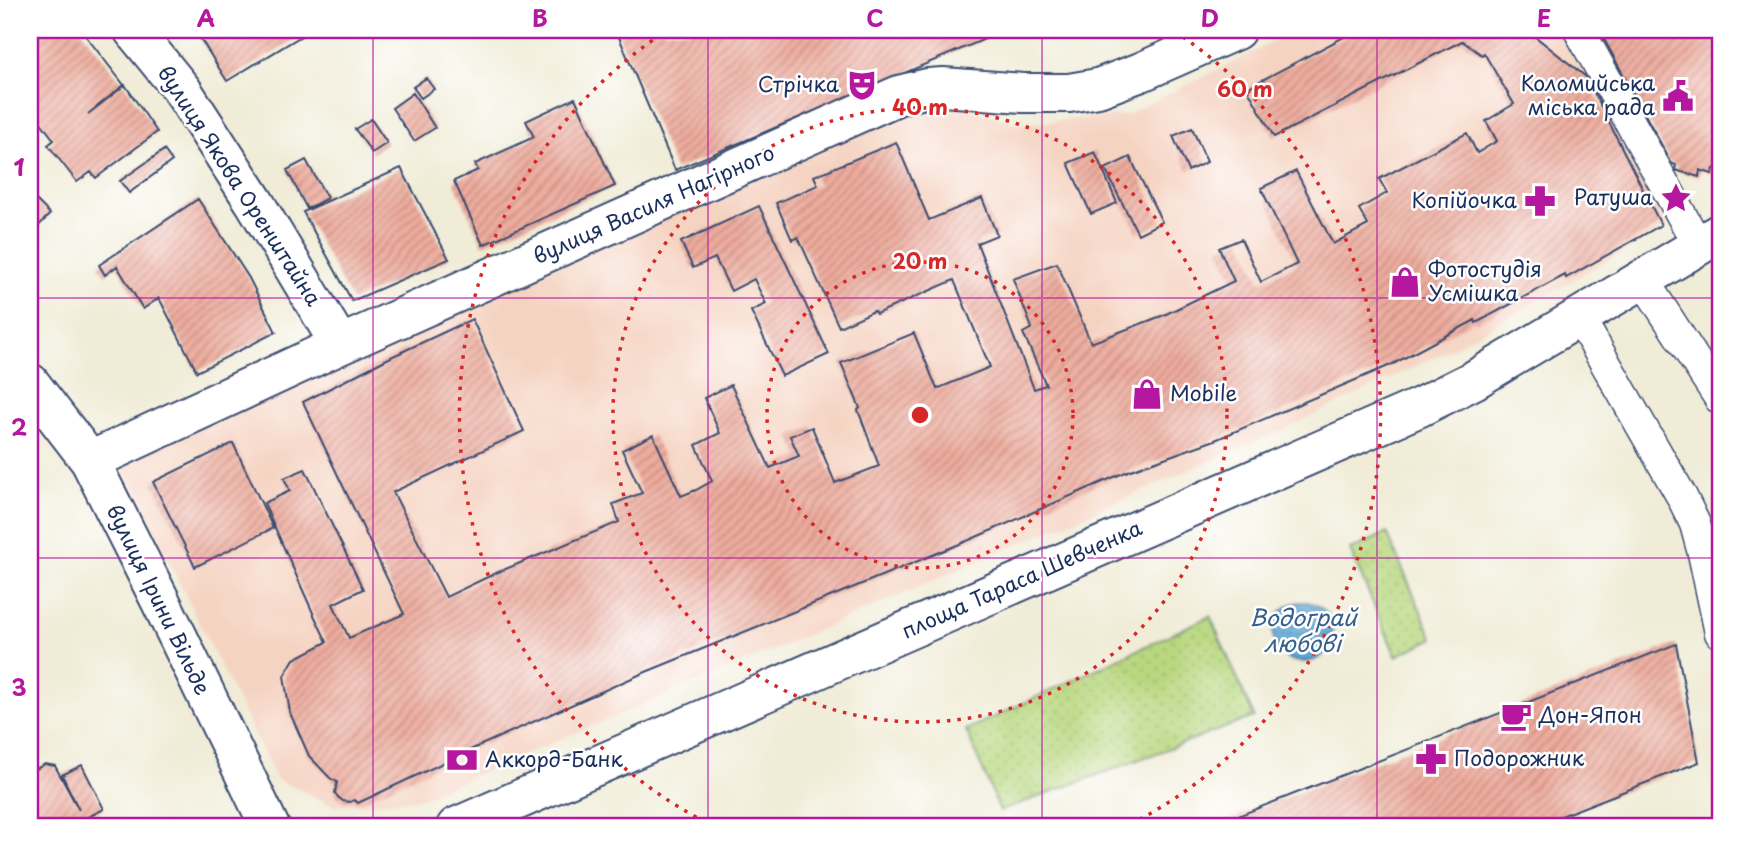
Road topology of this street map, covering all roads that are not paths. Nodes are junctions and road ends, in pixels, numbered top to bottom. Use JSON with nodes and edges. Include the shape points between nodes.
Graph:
{"nodes":[{"id":1,"x":133,"y":30,"type":"edge"},
{"id":2,"x":1236,"y":30,"type":"edge"},
{"id":3,"x":1579,"y":30,"type":"edge"},
{"id":4,"x":1709,"y":239,"type":"edge"},
{"id":5,"x":1643,"y":278,"type":"junction"},
{"id":6,"x":1579,"y":317,"type":"junction"},
{"id":7,"x":340,"y":345,"type":"junction"},
{"id":8,"x":30,"y":383,"type":"edge"},
{"id":9,"x":1720,"y":399,"type":"edge"},
{"id":10,"x":90,"y":461,"type":"junction"},
{"id":11,"x":1720,"y":633,"type":"edge"},
{"id":12,"x":270,"y":827,"type":"edge"},
{"id":13,"x":456,"y":827,"type":"edge"}],
"edges":[{"from":1,"to":7,"type":"street","name":"вулиця Якова Оренштайна","via":[[182,90]]},
{"from":2,"to":7,"type":"street","name":"вулиця Василя Нагірного","via":[[1098,88],[1023,93],[943,87],[899,95]]},
{"from":3,"to":4,"type":"street"},
{"from":4,"to":5,"type":"street","name":"площа Тараса Шевченка"},
{"from":5,"to":6,"type":"street","name":"площа Тараса Шевченка"},
{"from":5,"to":9,"type":"street"},
{"from":6,"to":11,"type":"street","via":[[1695,524]]},
{"from":6,"to":13,"type":"street","name":"площа Тараса Шевченка","via":[[1475,380],[1420,407]]},
{"from":7,"to":10,"type":"street","name":"вулиця Василя Нагірного"},
{"from":8,"to":10,"type":"street","name":"вулиця Ірини Вільде"},
{"from":10,"to":12,"type":"street","name":"вулиця Ірини Вільде"}]}
